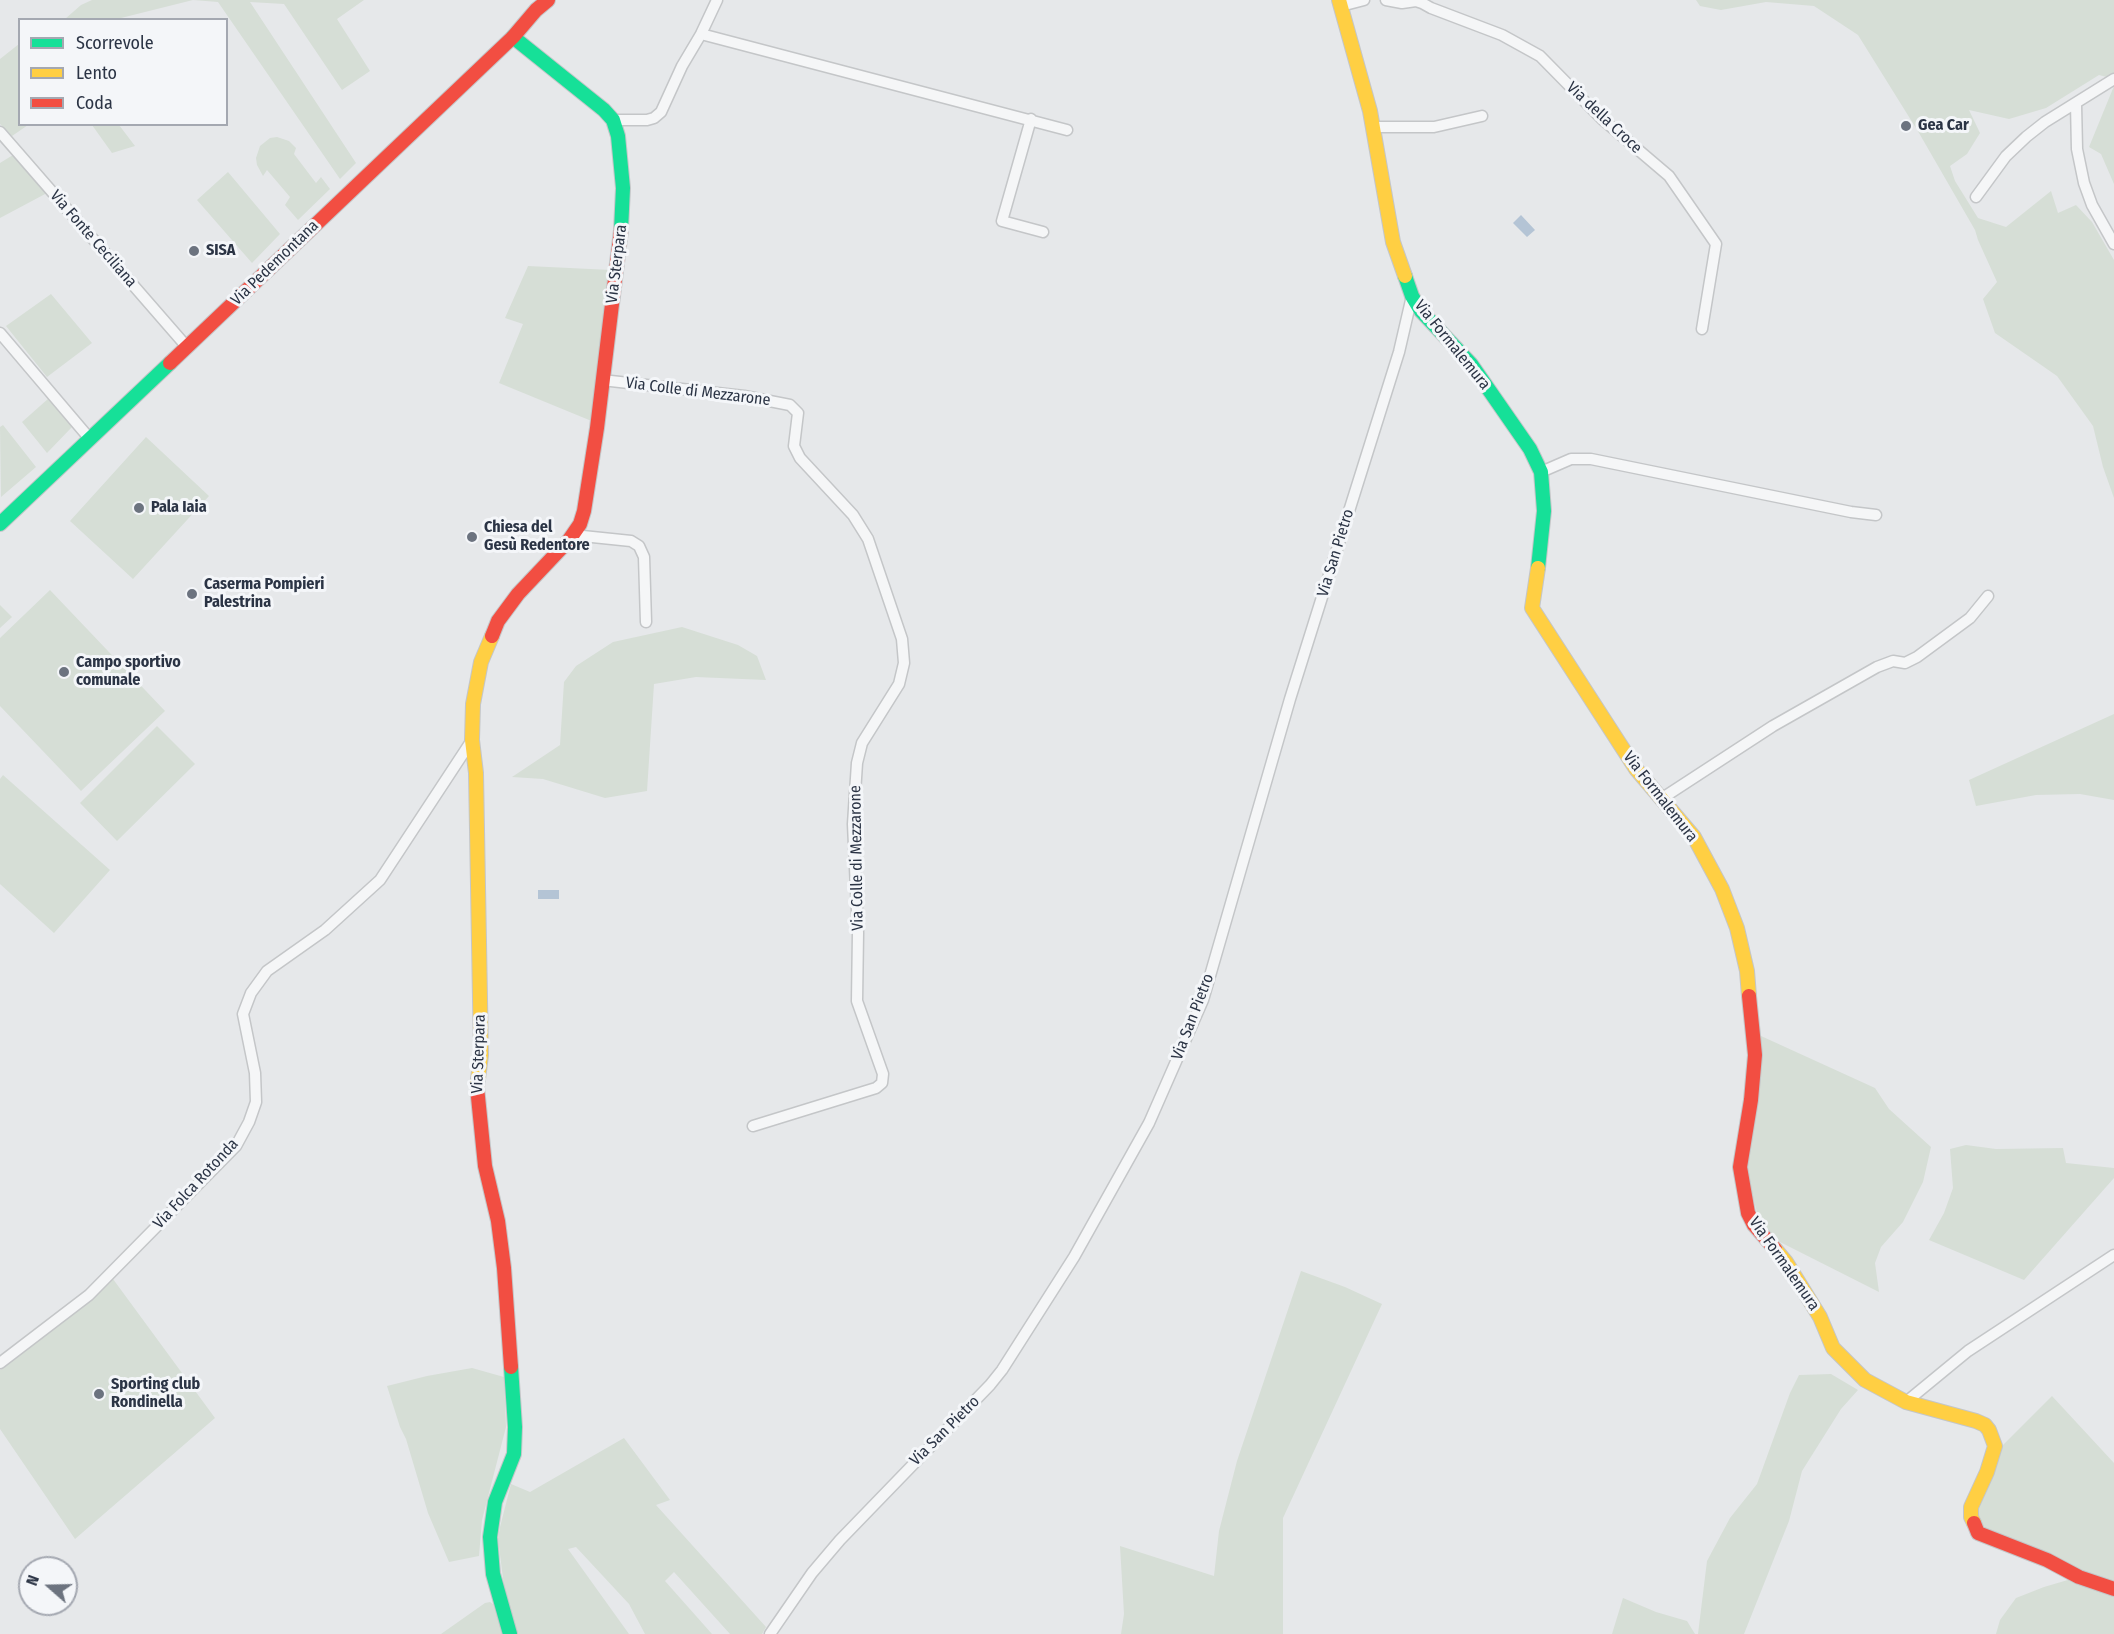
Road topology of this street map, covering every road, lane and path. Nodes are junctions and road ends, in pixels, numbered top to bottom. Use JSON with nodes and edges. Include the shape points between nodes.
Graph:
{"nodes":[{"id":1,"x":548,"y":0,"type":"edge"},
{"id":2,"x":717,"y":0,"type":"edge"},
{"id":3,"x":1364,"y":0,"type":"edge"},
{"id":4,"x":1386,"y":0,"type":"edge"},
{"id":5,"x":1340,"y":3,"type":"edge"},
{"id":6,"x":701,"y":34,"type":"junction"},
{"id":7,"x":513,"y":37,"type":"junction"},
{"id":8,"x":2114,"y":79,"type":"edge"},
{"id":9,"x":2076,"y":104,"type":"junction"},
{"id":10,"x":1482,"y":116,"type":"dead end"},
{"id":11,"x":1031,"y":119,"type":"junction"},
{"id":12,"x":614,"y":120,"type":"junction"},
{"id":13,"x":1372,"y":127,"type":"junction"},
{"id":14,"x":1067,"y":130,"type":"dead end"},
{"id":15,"x":0,"y":132,"type":"edge"},
{"id":16,"x":1976,"y":197,"type":"dead end"},
{"id":17,"x":1043,"y":232,"type":"dead end"},
{"id":18,"x":2114,"y":244,"type":"edge"},
{"id":19,"x":1412,"y":296,"type":"junction"},
{"id":20,"x":1702,"y":329,"type":"dead end"},
{"id":21,"x":0,"y":333,"type":"edge"},
{"id":22,"x":186,"y":347,"type":"junction"},
{"id":23,"x":603,"y":380,"type":"junction"},
{"id":24,"x":90,"y":439,"type":"junction"},
{"id":25,"x":1541,"y":472,"type":"junction"},
{"id":26,"x":1876,"y":515,"type":"dead end"},
{"id":27,"x":2,"y":516,"type":"edge"},
{"id":28,"x":573,"y":535,"type":"junction"},
{"id":29,"x":1988,"y":596,"type":"dead end"},
{"id":30,"x":646,"y":622,"type":"dead end"},
{"id":31,"x":471,"y":740,"type":"junction"},
{"id":32,"x":1662,"y":799,"type":"junction"},
{"id":33,"x":753,"y":1126,"type":"dead end"},
{"id":34,"x":2114,"y":1255,"type":"edge"},
{"id":35,"x":0,"y":1363,"type":"edge"},
{"id":36,"x":1906,"y":1402,"type":"junction"},
{"id":37,"x":2114,"y":1589,"type":"edge"},
{"id":38,"x":510,"y":1634,"type":"edge"},
{"id":39,"x":770,"y":1634,"type":"edge"}],
"edges":[{"from":1,"to":7,"type":"street","name":"Via Pedemontana"},
{"from":2,"to":6,"type":"street"},
{"from":3,"to":5,"type":"street"},
{"from":4,"to":20,"type":"street","name":"Via della Croce","via":[[1422,3],[1510,39],[1540,56],[1602,119],[1669,176],[1716,244]]},
{"from":5,"to":13,"type":"street"},
{"from":6,"to":11,"type":"street"},
{"from":6,"to":12,"type":"street","via":[[657,116],[647,120]]},
{"from":7,"to":12,"type":"street"},
{"from":7,"to":22,"type":"street","name":"Via Pedemontana"},
{"from":8,"to":9,"type":"street"},
{"from":9,"to":16,"type":"street","via":[[2020,141]]},
{"from":9,"to":18,"type":"street","via":[[2077,146],[2084,183]]},
{"from":10,"to":13,"type":"street","via":[[1434,127]]},
{"from":11,"to":14,"type":"street"},
{"from":11,"to":17,"type":"street","via":[[1002,220]]},
{"from":12,"to":23,"type":"street","name":"Via Sterpara","via":[[622,163],[623,212]]},
{"from":13,"to":19,"type":"street","via":[[1393,242]]},
{"from":15,"to":22,"type":"street","name":"Via Fonte Ceciliana"},
{"from":19,"to":25,"type":"street","name":"Via Formalemura","via":[[1421,311],[1471,364],[1530,449]]},
{"from":19,"to":39,"type":"street","name":"Via San Pietro","via":[[1399,352],[1290,699],[1203,1000],[1149,1123],[1074,1257],[1002,1370],[840,1540]]},
{"from":21,"to":24,"type":"street"},
{"from":22,"to":24,"type":"street","name":"Via Pedemontana"},
{"from":23,"to":28,"type":"street","name":"Via Sterpara","via":[[587,498]]},
{"from":23,"to":33,"type":"street","name":"Via Colle di Mezzarone","via":[[790,405],[798,413],[794,446],[800,458],[853,515],[868,539],[902,639],[904,663],[899,684],[862,742],[853,824],[857,1001],[883,1074],[882,1083]]},
{"from":24,"to":27,"type":"street","name":"Via Pedemontana"},
{"from":25,"to":26,"type":"street","via":[[1571,459],[1591,459]]},
{"from":25,"to":32,"type":"street","name":"Via Formalemura","via":[[1544,511],[1532,608],[1636,769]]},
{"from":28,"to":30,"type":"street","via":[[631,541],[639,546],[644,557]]},
{"from":28,"to":31,"type":"street","name":"Via Sterpara","via":[[518,594],[493,630],[476,683]]},
{"from":29,"to":32,"type":"street","via":[[1970,618],[1917,657],[1877,667],[1773,726]]},
{"from":31,"to":35,"type":"street","name":"Via Folca Rotonda","via":[[380,880],[325,930],[267,970],[251,993],[243,1014],[255,1073],[256,1102],[236,1146],[89,1294]]},
{"from":31,"to":38,"type":"street","name":"Via Sterpara","via":[[476,773],[481,1055],[476,1093],[504,1268],[515,1427],[514,1454],[495,1502],[490,1537],[493,1574]]},
{"from":32,"to":36,"type":"street","name":"Via Formalemura","via":[[1694,837],[1722,889],[1747,971],[1755,1054],[1740,1167],[1748,1213],[1786,1262],[1820,1317],[1833,1348],[1865,1380]]},
{"from":34,"to":36,"type":"street","via":[[1968,1351]]},
{"from":36,"to":37,"type":"street","name":"Via Formalemura","via":[[1985,1425],[1993,1438],[1993,1455],[1971,1507],[1978,1533]]}]}
